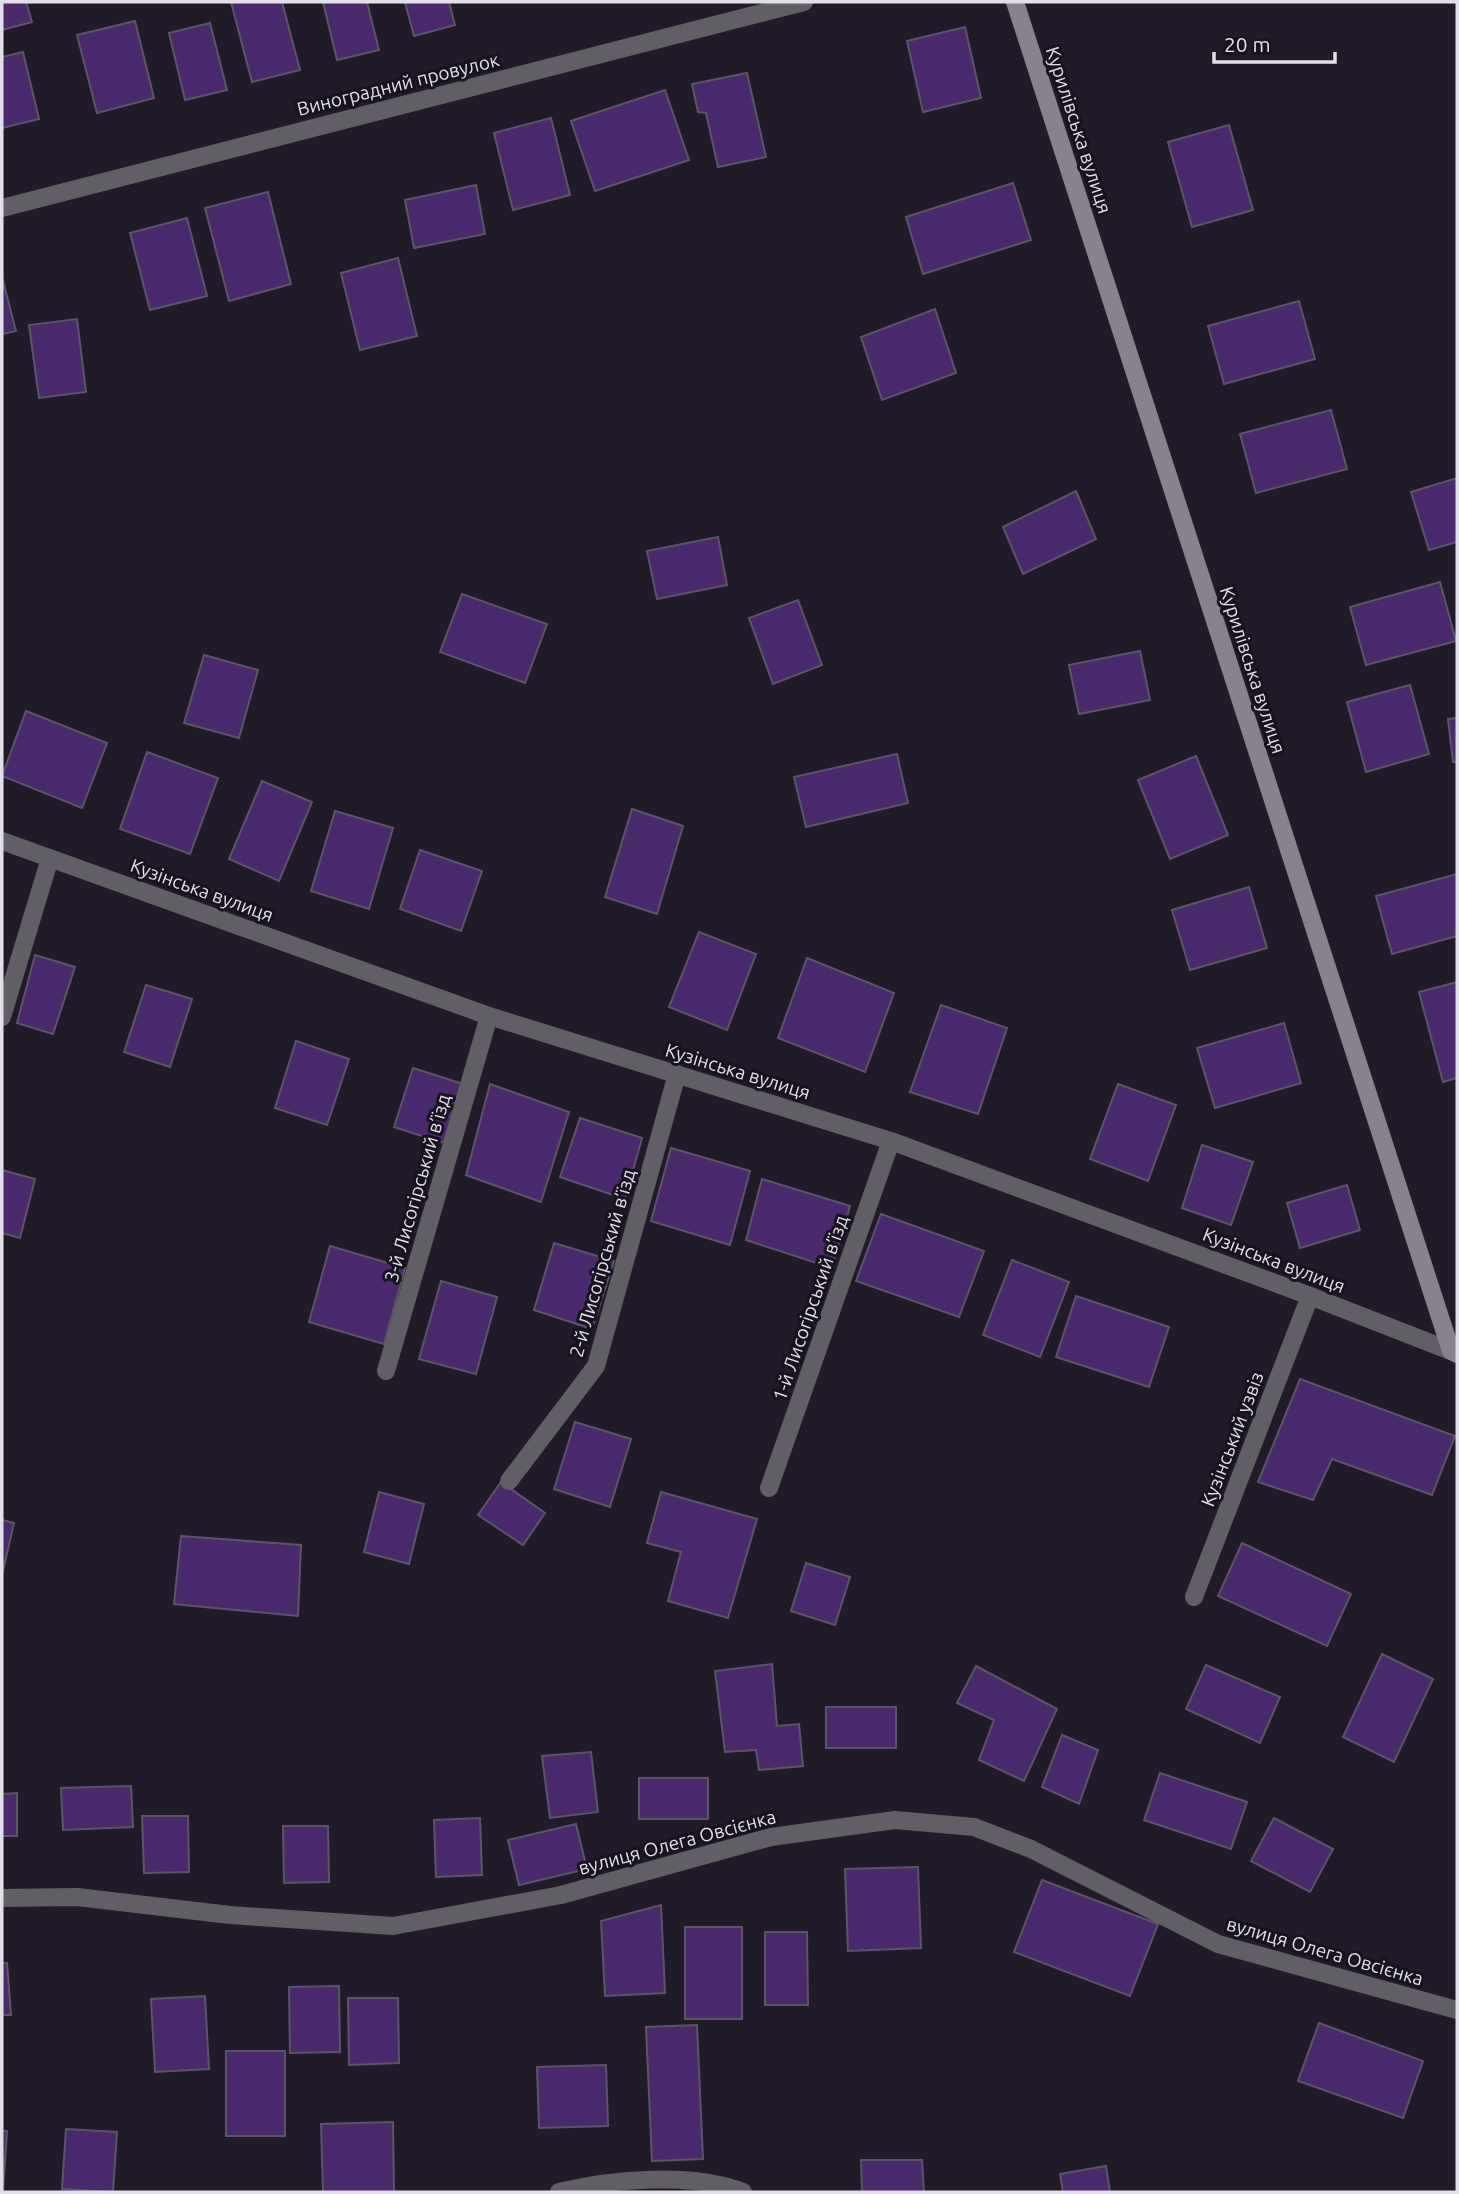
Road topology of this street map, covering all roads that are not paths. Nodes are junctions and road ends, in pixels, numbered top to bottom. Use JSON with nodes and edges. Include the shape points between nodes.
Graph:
{"nodes":[{"id":1,"x":804,"y":2,"type":"edge"},
{"id":2,"x":1015,"y":2,"type":"edge"},
{"id":3,"x":2,"y":208,"type":"edge"},
{"id":4,"x":2,"y":841,"type":"edge"},
{"id":5,"x":50,"y":858,"type":"junction"},
{"id":6,"x":489,"y":1016,"type":"junction"},
{"id":7,"x":2,"y":1017,"type":"edge"},
{"id":8,"x":677,"y":1073,"type":"junction"},
{"id":9,"x":891,"y":1141,"type":"junction"},
{"id":10,"x":1310,"y":1296,"type":"junction"},
{"id":11,"x":1454,"y":1352,"type":"edge"},
{"id":12,"x":386,"y":1371,"type":"dead end"},
{"id":13,"x":509,"y":1481,"type":"dead end"},
{"id":14,"x":769,"y":1489,"type":"dead end"},
{"id":15,"x":1194,"y":1597,"type":"dead end"},
{"id":16,"x":2,"y":1898,"type":"edge"},
{"id":17,"x":1457,"y":2010,"type":"edge"},
{"id":18,"x":559,"y":2192,"type":"edge"},
{"id":19,"x":743,"y":2192,"type":"edge"}],
"edges":[{"from":1,"to":3,"type":"street","name":"Виноградний провулок"},
{"from":2,"to":11,"type":"main road","name":"Курилівська вулиця"},
{"from":4,"to":5,"type":"street","name":"Кузінська вулиця"},
{"from":5,"to":6,"type":"street","name":"Кузінська вулиця"},
{"from":5,"to":7,"type":"street"},
{"from":6,"to":8,"type":"street","name":"Кузінська вулиця"},
{"from":6,"to":12,"type":"street","name":"3-й Лисогірський в’їзд"},
{"from":8,"to":9,"type":"street","name":"Кузінська вулиця"},
{"from":8,"to":13,"type":"street","name":"2-й Лисогірський в’їзд","via":[[596,1366]]},
{"from":9,"to":10,"type":"street","name":"Кузінська вулиця"},
{"from":9,"to":14,"type":"street","name":"1-й Лисогірський в’їзд"},
{"from":10,"to":11,"type":"street","name":"Кузінська вулиця"},
{"from":10,"to":15,"type":"street","name":"Кузінський узвіз"},
{"from":16,"to":17,"type":"street","name":"вулиця Олега Овсієнка","via":[[77,1897],[230,1916],[393,1926],[561,1895],[771,1837],[895,1821],[974,1827],[1031,1849],[1218,1944]]},
{"from":18,"to":19,"type":"street","via":[[620,2183],[683,2181],[721,2184]]}]}
